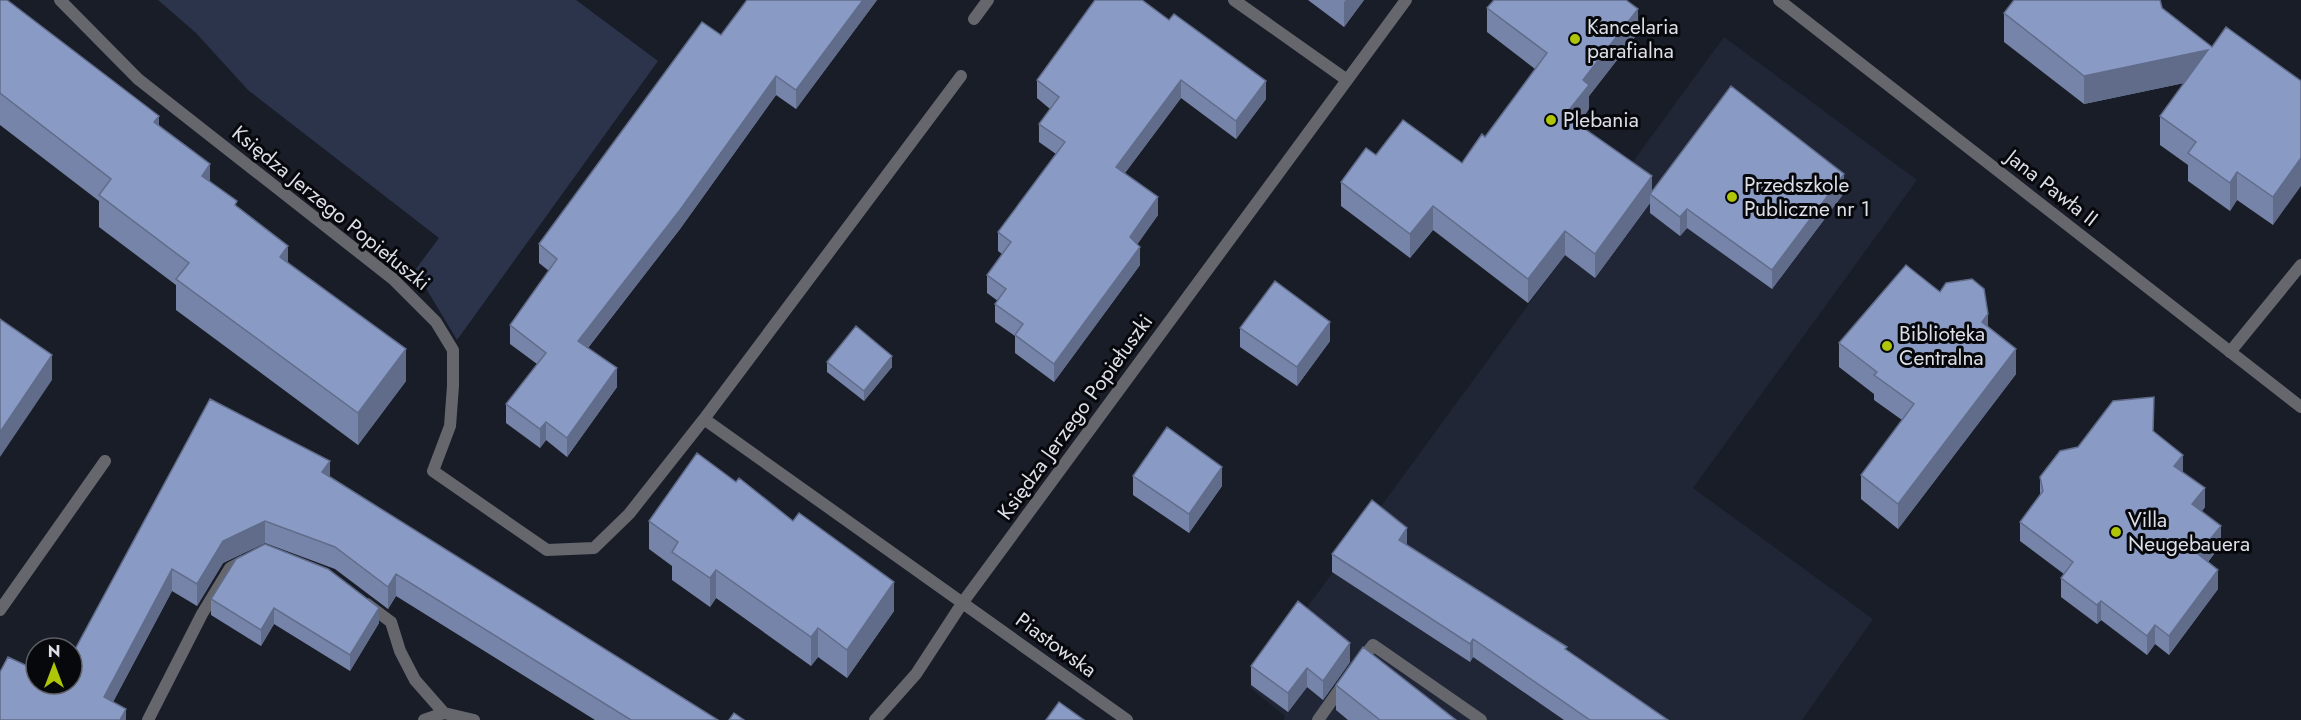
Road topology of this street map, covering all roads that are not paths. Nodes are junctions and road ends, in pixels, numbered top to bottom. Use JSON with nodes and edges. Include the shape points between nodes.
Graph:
{"nodes":[{"id":1,"x":60,"y":0,"type":"edge"},
{"id":2,"x":988,"y":0,"type":"edge"},
{"id":3,"x":1234,"y":0,"type":"edge"},
{"id":4,"x":1406,"y":0,"type":"edge"},
{"id":5,"x":1779,"y":0,"type":"edge"},
{"id":6,"x":974,"y":19,"type":"dead end"},
{"id":7,"x":961,"y":76,"type":"dead end"},
{"id":8,"x":1347,"y":80,"type":"junction"},
{"id":9,"x":2301,"y":265,"type":"edge"},
{"id":10,"x":2230,"y":352,"type":"junction"},
{"id":11,"x":2301,"y":407,"type":"edge"},
{"id":12,"x":704,"y":419,"type":"junction"},
{"id":13,"x":105,"y":461,"type":"dead end"},
{"id":14,"x":256,"y":555,"type":"edge"},
{"id":15,"x":357,"y":596,"type":"edge"},
{"id":16,"x":963,"y":602,"type":"junction"},
{"id":17,"x":0,"y":610,"type":"edge"},
{"id":18,"x":444,"y":713,"type":"junction"},
{"id":19,"x":148,"y":720,"type":"edge"},
{"id":20,"x":424,"y":720,"type":"edge"},
{"id":21,"x":474,"y":720,"type":"edge"},
{"id":22,"x":875,"y":720,"type":"edge"},
{"id":23,"x":1127,"y":720,"type":"edge"},
{"id":24,"x":1318,"y":720,"type":"edge"},
{"id":25,"x":1481,"y":720,"type":"edge"}],
"edges":[{"from":1,"to":12,"type":"street","name":"Księdza Jerzego Popiełuszki","via":[[138,79],[393,279],[436,322],[453,350],[453,386],[450,426],[433,471],[547,550],[594,548],[629,514]]},
{"from":2,"to":6,"type":"street"},
{"from":3,"to":8,"type":"street"},
{"from":4,"to":8,"type":"street","name":"Księdza Jerzego Popiełuszki"},
{"from":5,"to":10,"type":"street","name":"Jana Pawła II"},
{"from":7,"to":12,"type":"street","name":"Księdza Jerzego Popiełuszki"},
{"from":8,"to":16,"type":"street","name":"Księdza Jerzego Popiełuszki"},
{"from":9,"to":10,"type":"street"},
{"from":10,"to":11,"type":"street","name":"Jana Pawła II"},
{"from":12,"to":16,"type":"street"},
{"from":13,"to":17,"type":"street"},
{"from":14,"to":19,"type":"street","via":[[230,568]]},
{"from":15,"to":18,"type":"street","via":[[391,622],[399,651],[415,680]]},
{"from":16,"to":22,"type":"street","name":"Księdza Jerzego Popiełuszki","via":[[916,674]]},
{"from":16,"to":23,"type":"street","name":"Piastowska"},
{"from":18,"to":20,"type":"street"},
{"from":18,"to":21,"type":"street"},
{"from":24,"to":25,"type":"street","via":[[1373,645]]}]}
